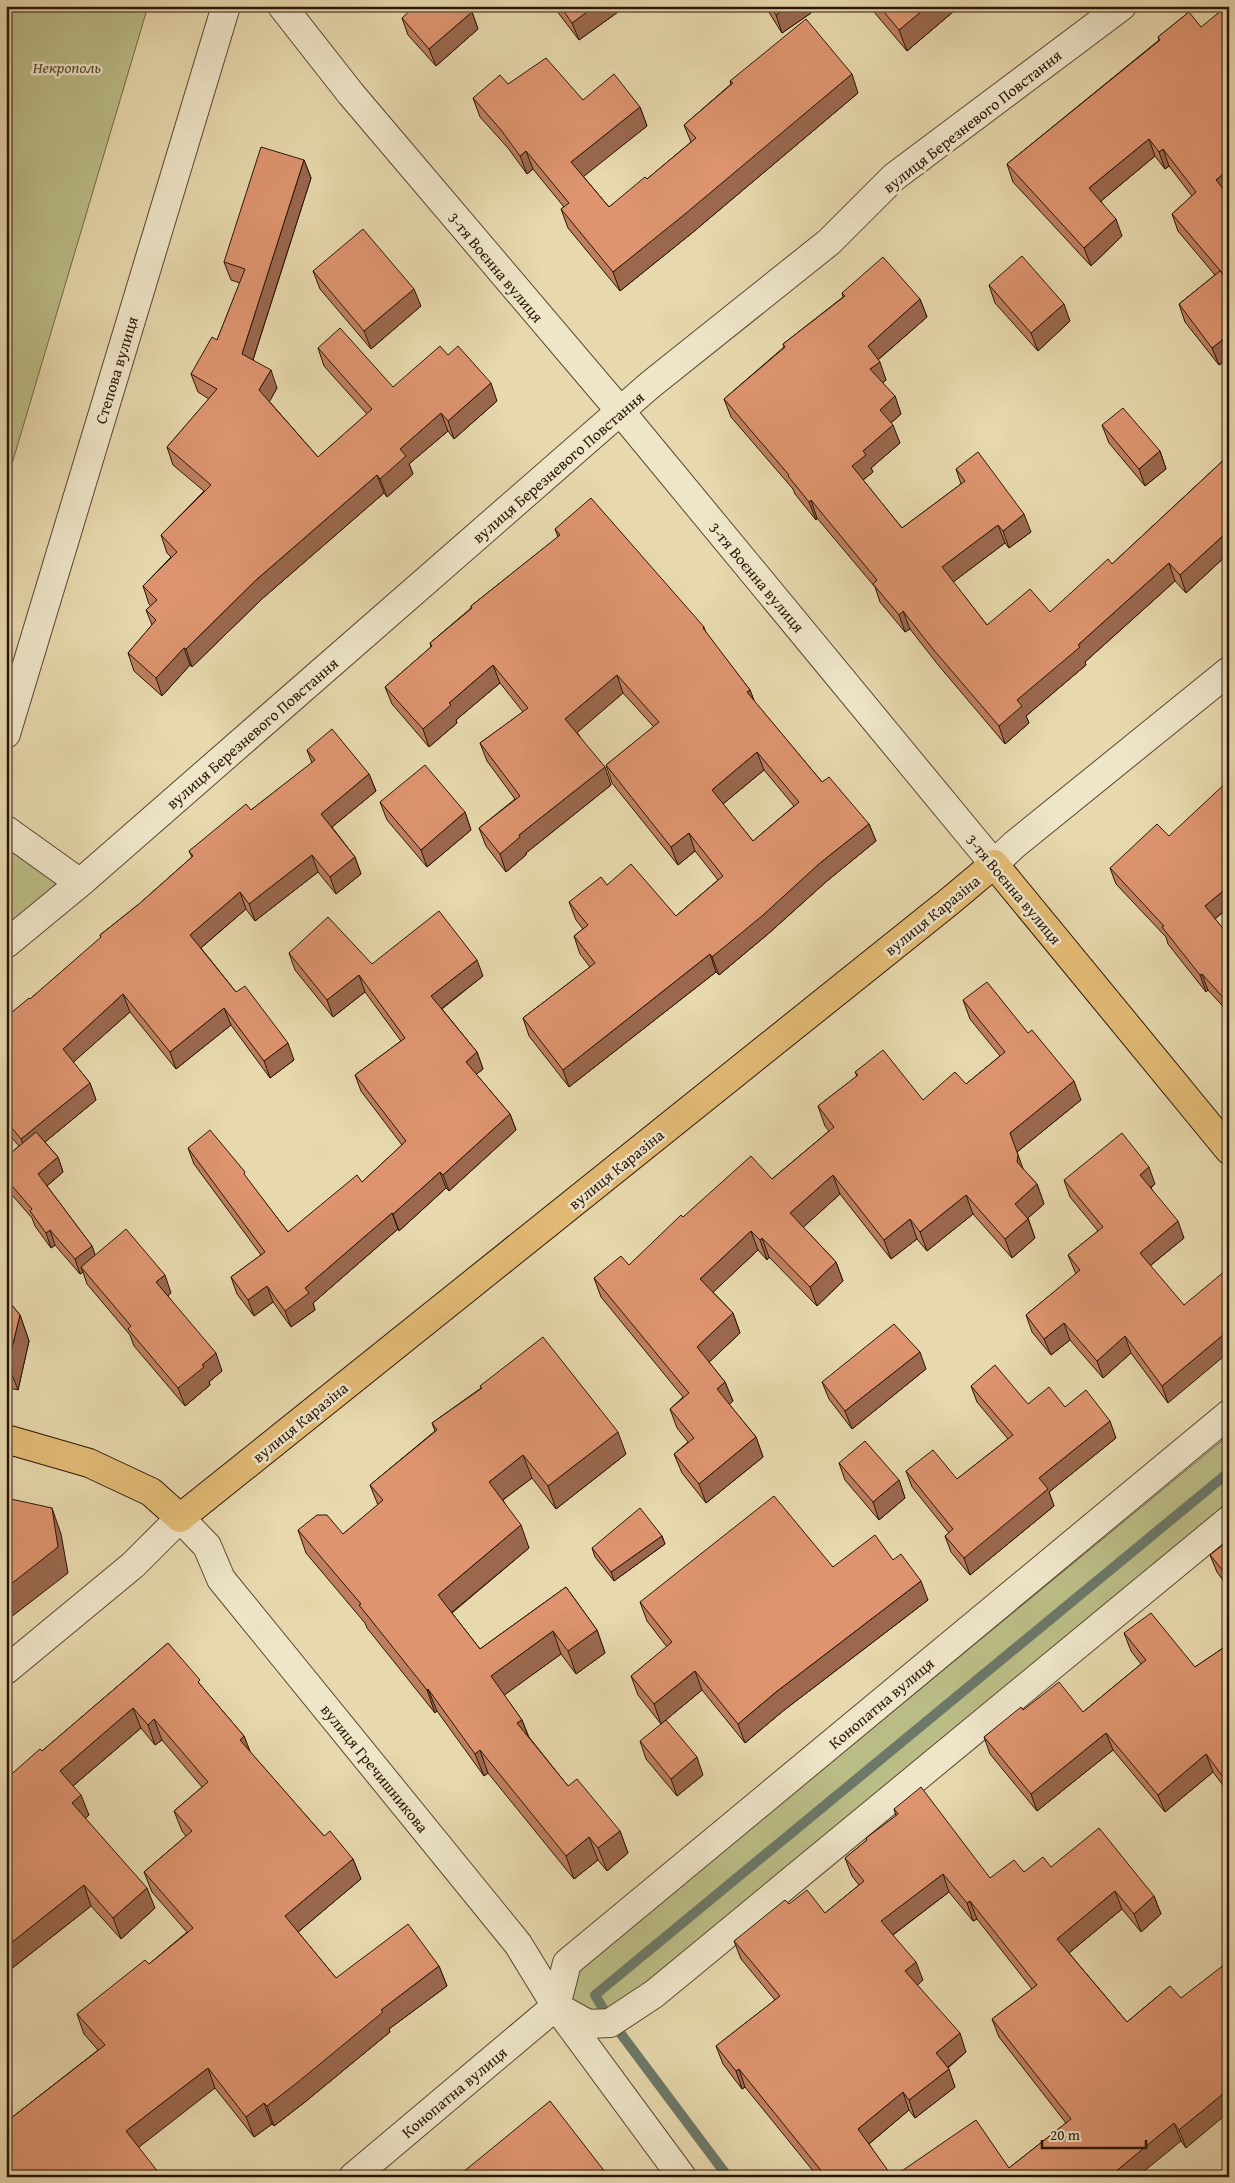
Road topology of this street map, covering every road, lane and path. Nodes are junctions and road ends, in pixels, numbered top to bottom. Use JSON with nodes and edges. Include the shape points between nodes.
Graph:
{"nodes":[{"id":1,"x":226,"y":6,"type":"edge"},
{"id":2,"x":282,"y":6,"type":"edge"},
{"id":3,"x":1122,"y":6,"type":"edge"},
{"id":4,"x":620,"y":412,"type":"junction"},
{"id":5,"x":1229,"y":671,"type":"edge"},
{"id":6,"x":6,"y":734,"type":"edge"},
{"id":7,"x":6,"y":830,"type":"edge"},
{"id":8,"x":994,"y":864,"type":"junction"},
{"id":9,"x":80,"y":883,"type":"junction"},
{"id":10,"x":6,"y":944,"type":"edge"},
{"id":11,"x":1229,"y":1150,"type":"edge"},
{"id":12,"x":1229,"y":1414,"type":"edge"},
{"id":13,"x":6,"y":1439,"type":"edge"},
{"id":14,"x":180,"y":1518,"type":"junction"},
{"id":15,"x":1229,"y":1520,"type":"edge"},
{"id":16,"x":6,"y":1670,"type":"edge"},
{"id":17,"x":556,"y":2006,"type":"junction"},
{"id":18,"x":353,"y":2177,"type":"edge"},
{"id":19,"x":682,"y":2177,"type":"edge"}],
"edges":[{"from":1,"to":6,"type":"street","name":"Степова вулиця"},
{"from":2,"to":4,"type":"street","name":"3-тя Воєнна вулиця","via":[[351,94]]},
{"from":3,"to":4,"type":"street","name":"вулиця Березневого Повстання","via":[[894,177],[829,242]]},
{"from":4,"to":8,"type":"street","name":"3-тя Воєнна вулиця"},
{"from":4,"to":9,"type":"street","name":"вулиця Березневого Повстання"},
{"from":5,"to":8,"type":"street","name":"вулиця Каразіна"},
{"from":7,"to":9,"type":"street"},
{"from":8,"to":11,"type":"main road","name":"3-тя Воєнна вулиця"},
{"from":8,"to":14,"type":"main road","name":"вулиця Каразіна"},
{"from":9,"to":10,"type":"street","name":"вулиця Березневого Повстання"},
{"from":12,"to":17,"type":"street","name":"Конопатна вулиця","via":[[567,1963]]},
{"from":13,"to":14,"type":"main road","name":"вулиця Гречишникова","via":[[89,1463],[151,1492]]},
{"from":14,"to":16,"type":"street","name":"вулиця Каразіна","via":[[133,1564]]},
{"from":14,"to":17,"type":"street","name":"вулиця Гречишникова","via":[[207,1546],[221,1579],[518,1944]]},
{"from":15,"to":17,"type":"street","via":[[654,1994],[610,2024],[588,2024]]},
{"from":17,"to":18,"type":"street","name":"Конопатна вулиця"},
{"from":17,"to":19,"type":"street","name":"вулиця Гречишникова"}]}
